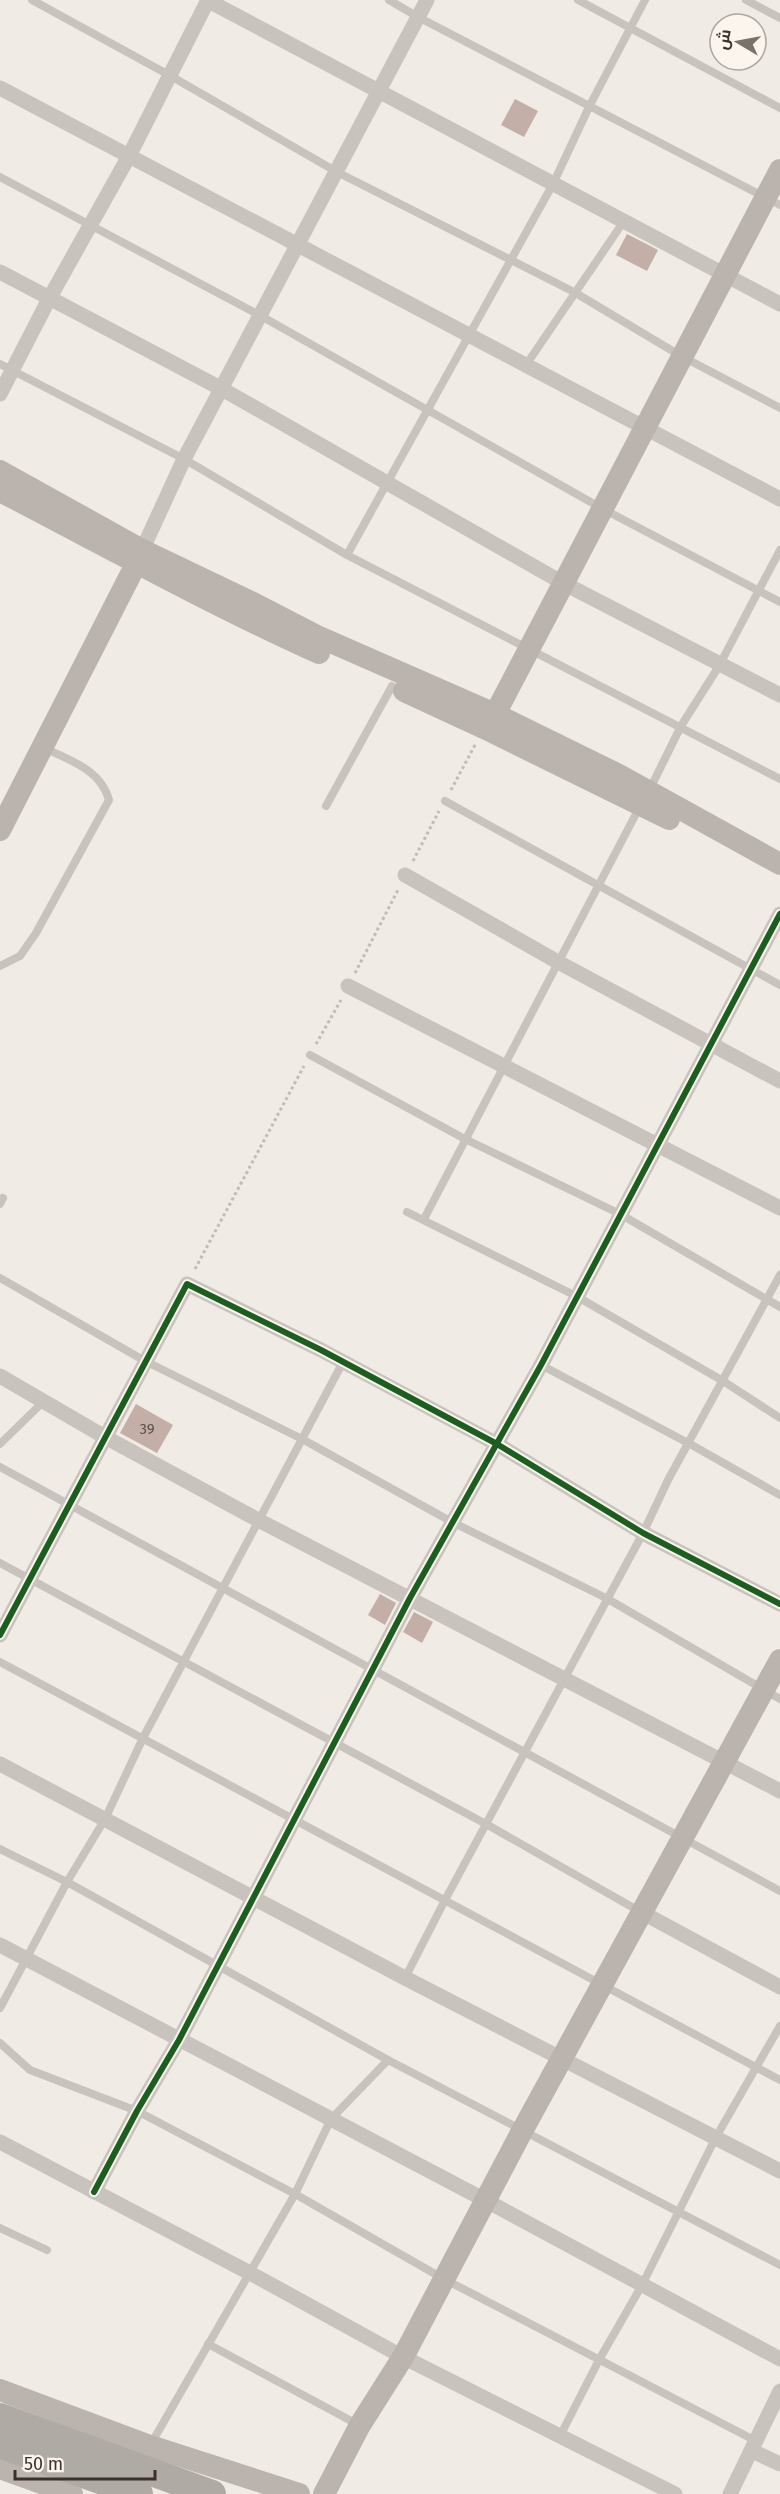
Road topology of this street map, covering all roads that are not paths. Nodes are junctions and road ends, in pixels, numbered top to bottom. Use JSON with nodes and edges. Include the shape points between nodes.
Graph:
{"nodes":[{"id":1,"x":32,"y":0,"type":"edge"},
{"id":2,"x":208,"y":0,"type":"edge"},
{"id":3,"x":389,"y":0,"type":"edge"},
{"id":4,"x":427,"y":0,"type":"edge"},
{"id":5,"x":578,"y":0,"type":"edge"},
{"id":6,"x":645,"y":0,"type":"edge"},
{"id":7,"x":746,"y":0,"type":"edge"},
{"id":8,"x":418,"y":17,"type":"junction"},
{"id":9,"x":780,"y":18,"type":"edge"},
{"id":10,"x":630,"y":27,"type":"junction"},
{"id":11,"x":169,"y":75,"type":"junction"},
{"id":12,"x":0,"y":88,"type":"edge"},
{"id":13,"x":380,"y":91,"type":"junction"},
{"id":14,"x":589,"y":107,"type":"junction"},
{"id":15,"x":780,"y":108,"type":"edge"},
{"id":16,"x":129,"y":156,"type":"junction"},
{"id":17,"x":780,"y":170,"type":"edge"},
{"id":18,"x":337,"y":172,"type":"junction"},
{"id":19,"x":0,"y":177,"type":"edge"},
{"id":20,"x":554,"y":184,"type":"junction"},
{"id":21,"x":773,"y":201,"type":"edge"},
{"id":22,"x":624,"y":221,"type":"junction"},
{"id":23,"x":90,"y":227,"type":"junction"},
{"id":24,"x":299,"y":244,"type":"junction"},
{"id":25,"x":510,"y":260,"type":"junction"},
{"id":26,"x":0,"y":272,"type":"edge"},
{"id":27,"x":725,"y":274,"type":"junction"},
{"id":28,"x":574,"y":292,"type":"junction"},
{"id":29,"x":49,"y":299,"type":"junction"},
{"id":30,"x":780,"y":304,"type":"edge"},
{"id":31,"x":261,"y":316,"type":"junction"},
{"id":32,"x":470,"y":336,"type":"junction"},
{"id":33,"x":681,"y":356,"type":"junction"},
{"id":34,"x":526,"y":366,"type":"junction"},
{"id":35,"x":6,"y":367,"type":"edge"},
{"id":36,"x":222,"y":389,"type":"junction"},
{"id":37,"x":0,"y":394,"type":"edge"},
{"id":38,"x":780,"y":408,"type":"edge"},
{"id":39,"x":428,"y":412,"type":"junction"},
{"id":40,"x":646,"y":429,"type":"junction"},
{"id":41,"x":184,"y":459,"type":"junction"},
{"id":42,"x":0,"y":471,"type":"edge"},
{"id":43,"x":388,"y":484,"type":"junction"},
{"id":44,"x":0,"y":491,"type":"edge"},
{"id":45,"x":780,"y":499,"type":"edge"},
{"id":46,"x":603,"y":509,"type":"junction"},
{"id":47,"x":780,"y":550,"type":"edge"},
{"id":48,"x":347,"y":555,"type":"junction"},
{"id":49,"x":139,"y":557,"type":"junction"},
{"id":50,"x":563,"y":583,"type":"junction"},
{"id":51,"x":759,"y":591,"type":"junction"},
{"id":52,"x":780,"y":602,"type":"edge"},
{"id":53,"x":527,"y":650,"type":"junction"},
{"id":54,"x":719,"y":666,"type":"junction"},
{"id":55,"x":392,"y":686,"type":"junction"},
{"id":56,"x":780,"y":696,"type":"edge"},
{"id":57,"x":489,"y":721,"type":"junction"},
{"id":58,"x":681,"y":726,"type":"junction"},
{"id":59,"x":42,"y":747,"type":"junction"},
{"id":60,"x":780,"y":780,"type":"edge"},
{"id":61,"x":645,"y":797,"type":"junction"},
{"id":62,"x":445,"y":801,"type":"road end"},
{"id":63,"x":326,"y":806,"type":"dead end"},
{"id":64,"x":0,"y":830,"type":"edge"},
{"id":65,"x":780,"y":864,"type":"edge"},
{"id":66,"x":405,"y":875,"type":"road end"},
{"id":67,"x":780,"y":880,"type":"edge"},
{"id":68,"x":598,"y":886,"type":"junction"},
{"id":69,"x":780,"y":914,"type":"edge"},
{"id":70,"x":558,"y":962,"type":"junction"},
{"id":71,"x":0,"y":966,"type":"edge"},
{"id":72,"x":749,"y":970,"type":"junction"},
{"id":73,"x":348,"y":986,"type":"road end"},
{"id":74,"x":780,"y":986,"type":"edge"},
{"id":75,"x":710,"y":1043,"type":"junction"},
{"id":76,"x":310,"y":1055,"type":"road end"},
{"id":77,"x":504,"y":1065,"type":"junction"},
{"id":78,"x":780,"y":1080,"type":"edge"},
{"id":79,"x":465,"y":1139,"type":"junction"},
{"id":80,"x":658,"y":1145,"type":"junction"},
{"id":81,"x":780,"y":1208,"type":"edge"},
{"id":82,"x":407,"y":1212,"type":"dead end"},
{"id":83,"x":620,"y":1214,"type":"junction"},
{"id":84,"x":424,"y":1219,"type":"junction"},
{"id":85,"x":780,"y":1275,"type":"edge"},
{"id":86,"x":0,"y":1278,"type":"edge"},
{"id":87,"x":576,"y":1296,"type":"junction"},
{"id":88,"x":766,"y":1300,"type":"junction"},
{"id":89,"x":780,"y":1307,"type":"edge"},
{"id":90,"x":145,"y":1361,"type":"junction"},
{"id":91,"x":343,"y":1362,"type":"junction"},
{"id":92,"x":541,"y":1365,"type":"junction"},
{"id":93,"x":0,"y":1376,"type":"edge"},
{"id":94,"x":723,"y":1381,"type":"junction"},
{"id":95,"x":45,"y":1400,"type":"junction"},
{"id":96,"x":780,"y":1418,"type":"edge"},
{"id":97,"x":105,"y":1437,"type":"junction"},
{"id":98,"x":302,"y":1439,"type":"junction"},
{"id":99,"x":0,"y":1444,"type":"edge"},
{"id":100,"x":497,"y":1444,"type":"junction"},
{"id":101,"x":690,"y":1444,"type":"junction"},
{"id":102,"x":0,"y":1467,"type":"edge"},
{"id":103,"x":780,"y":1495,"type":"edge"},
{"id":104,"x":69,"y":1504,"type":"junction"},
{"id":105,"x":260,"y":1521,"type":"junction"},
{"id":106,"x":452,"y":1522,"type":"junction"},
{"id":107,"x":643,"y":1533,"type":"junction"},
{"id":108,"x":0,"y":1563,"type":"edge"},
{"id":109,"x":30,"y":1579,"type":"junction"},
{"id":110,"x":223,"y":1588,"type":"junction"},
{"id":111,"x":411,"y":1598,"type":"junction"},
{"id":112,"x":606,"y":1598,"type":"junction"},
{"id":113,"x":780,"y":1604,"type":"edge"},
{"id":114,"x":0,"y":1635,"type":"edge"},
{"id":115,"x":780,"y":1660,"type":"edge"},
{"id":116,"x":0,"y":1662,"type":"edge"},
{"id":117,"x":183,"y":1662,"type":"junction"},
{"id":118,"x":373,"y":1670,"type":"junction"},
{"id":119,"x":564,"y":1678,"type":"junction"},
{"id":120,"x":772,"y":1694,"type":"edge"},
{"id":121,"x":143,"y":1738,"type":"junction"},
{"id":122,"x":334,"y":1744,"type":"junction"},
{"id":123,"x":525,"y":1751,"type":"junction"},
{"id":124,"x":726,"y":1762,"type":"junction"},
{"id":125,"x":0,"y":1764,"type":"edge"},
{"id":126,"x":780,"y":1791,"type":"edge"},
{"id":127,"x":105,"y":1819,"type":"junction"},
{"id":128,"x":294,"y":1820,"type":"junction"},
{"id":129,"x":486,"y":1824,"type":"junction"},
{"id":130,"x":682,"y":1839,"type":"junction"},
{"id":131,"x":0,"y":1849,"type":"edge"},
{"id":132,"x":67,"y":1882,"type":"junction"},
{"id":133,"x":780,"y":1891,"type":"edge"},
{"id":134,"x":253,"y":1898,"type":"junction"},
{"id":135,"x":445,"y":1900,"type":"junction"},
{"id":136,"x":643,"y":1913,"type":"junction"},
{"id":137,"x":0,"y":1945,"type":"edge"},
{"id":138,"x":27,"y":1958,"type":"junction"},
{"id":139,"x":218,"y":1966,"type":"junction"},
{"id":140,"x":405,"y":1978,"type":"junction"},
{"id":141,"x":603,"y":1986,"type":"junction"},
{"id":142,"x":780,"y":1987,"type":"edge"},
{"id":143,"x":0,"y":2008,"type":"edge"},
{"id":144,"x":780,"y":2026,"type":"edge"},
{"id":145,"x":179,"y":2040,"type":"junction"},
{"id":146,"x":0,"y":2043,"type":"edge"},
{"id":147,"x":564,"y":2058,"type":"junction"},
{"id":148,"x":388,"y":2060,"type":"junction"},
{"id":149,"x":757,"y":2068,"type":"junction"},
{"id":150,"x":780,"y":2080,"type":"edge"},
{"id":151,"x":137,"y":2111,"type":"junction"},
{"id":152,"x":331,"y":2119,"type":"junction"},
{"id":153,"x":522,"y":2131,"type":"junction"},
{"id":154,"x":716,"y":2138,"type":"junction"},
{"id":155,"x":0,"y":2142,"type":"edge"},
{"id":156,"x":780,"y":2171,"type":"edge"},
{"id":157,"x":94,"y":2192,"type":"junction"},
{"id":158,"x":295,"y":2194,"type":"junction"},
{"id":159,"x":485,"y":2200,"type":"junction"},
{"id":160,"x":678,"y":2212,"type":"junction"},
{"id":161,"x":0,"y":2228,"type":"edge"},
{"id":162,"x":47,"y":2250,"type":"dead end"},
{"id":163,"x":780,"y":2265,"type":"edge"},
{"id":164,"x":250,"y":2273,"type":"junction"},
{"id":165,"x":444,"y":2279,"type":"junction"},
{"id":166,"x":642,"y":2284,"type":"junction"},
{"id":167,"x":208,"y":2344,"type":"junction"},
{"id":168,"x":403,"y":2357,"type":"junction"},
{"id":169,"x":780,"y":2359,"type":"edge"},
{"id":170,"x":599,"y":2360,"type":"junction"},
{"id":171,"x":0,"y":2390,"type":"edge"},
{"id":172,"x":780,"y":2391,"type":"edge"},
{"id":173,"x":0,"y":2417,"type":"edge"},
{"id":174,"x":360,"y":2426,"type":"junction"},
{"id":175,"x":560,"y":2436,"type":"junction"},
{"id":176,"x":0,"y":2444,"type":"edge"},
{"id":177,"x":150,"y":2446,"type":"junction"},
{"id":178,"x":755,"y":2446,"type":"junction"},
{"id":179,"x":780,"y":2464,"type":"edge"},
{"id":180,"x":0,"y":2468,"type":"edge"},
{"id":181,"x":72,"y":2494,"type":"edge"},
{"id":182,"x":139,"y":2494,"type":"edge"},
{"id":183,"x":212,"y":2494,"type":"edge"},
{"id":184,"x":298,"y":2494,"type":"edge"},
{"id":185,"x":324,"y":2494,"type":"edge"},
{"id":186,"x":675,"y":2494,"type":"edge"},
{"id":187,"x":730,"y":2494,"type":"edge"}],
"edges":[{"from":1,"to":11,"type":"lane"},
{"from":2,"to":11,"type":"street"},
{"from":2,"to":13,"type":"street"},
{"from":3,"to":8,"type":"lane"},
{"from":4,"to":8,"type":"street"},
{"from":5,"to":10,"type":"lane"},
{"from":6,"to":10,"type":"lane"},
{"from":7,"to":9,"type":"lane"},
{"from":8,"to":13,"type":"street"},
{"from":8,"to":14,"type":"lane"},
{"from":10,"to":14,"type":"lane"},
{"from":10,"to":15,"type":"lane"},
{"from":11,"to":16,"type":"street"},
{"from":11,"to":18,"type":"lane"},
{"from":12,"to":16,"type":"street"},
{"from":13,"to":18,"type":"street"},
{"from":13,"to":20,"type":"street"},
{"from":14,"to":20,"type":"lane"},
{"from":14,"to":21,"type":"lane"},
{"from":16,"to":23,"type":"street"},
{"from":16,"to":24,"type":"street"},
{"from":17,"to":21,"type":"street"},
{"from":18,"to":24,"type":"street"},
{"from":18,"to":25,"type":"lane"},
{"from":19,"to":23,"type":"lane"},
{"from":20,"to":22,"type":"street"},
{"from":20,"to":25,"type":"lane"},
{"from":21,"to":27,"type":"street"},
{"from":22,"to":27,"type":"street"},
{"from":22,"to":28,"type":"lane"},
{"from":23,"to":29,"type":"street"},
{"from":23,"to":31,"type":"lane"},
{"from":24,"to":31,"type":"street"},
{"from":24,"to":32,"type":"street"},
{"from":25,"to":28,"type":"lane"},
{"from":25,"to":32,"type":"lane"},
{"from":26,"to":29,"type":"street"},
{"from":27,"to":30,"type":"street"},
{"from":27,"to":33,"type":"street"},
{"from":28,"to":33,"type":"lane"},
{"from":28,"to":34,"type":"lane"},
{"from":29,"to":35,"type":"street"},
{"from":29,"to":36,"type":"street"},
{"from":31,"to":36,"type":"street"},
{"from":31,"to":39,"type":"lane"},
{"from":32,"to":34,"type":"street"},
{"from":32,"to":39,"type":"lane"},
{"from":33,"to":38,"type":"lane"},
{"from":33,"to":40,"type":"street"},
{"from":34,"to":40,"type":"street"},
{"from":35,"to":37,"type":"street"},
{"from":35,"to":41,"type":"lane"},
{"from":36,"to":41,"type":"street"},
{"from":36,"to":43,"type":"street"},
{"from":39,"to":43,"type":"lane"},
{"from":39,"to":46,"type":"lane"},
{"from":40,"to":45,"type":"street"},
{"from":40,"to":46,"type":"street"},
{"from":41,"to":48,"type":"lane"},
{"from":41,"to":49,"type":"street"},
{"from":42,"to":49,"type":"street"},
{"from":43,"to":48,"type":"lane"},
{"from":43,"to":50,"type":"street"},
{"from":44,"to":49,"type":"street"},
{"from":46,"to":50,"type":"street"},
{"from":46,"to":51,"type":"lane"},
{"from":47,"to":51,"type":"lane"},
{"from":48,"to":53,"type":"lane"},
{"from":49,"to":55,"type":"street","via":[[268,630]]},
{"from":49,"to":57,"type":"street","via":[[255,604]]},
{"from":49,"to":59,"type":"street"},
{"from":50,"to":53,"type":"street"},
{"from":50,"to":54,"type":"street"},
{"from":51,"to":52,"type":"lane"},
{"from":51,"to":54,"type":"lane"},
{"from":53,"to":57,"type":"street"},
{"from":53,"to":58,"type":"lane"},
{"from":54,"to":56,"type":"street"},
{"from":54,"to":58,"type":"lane"},
{"from":55,"to":57,"type":"street"},
{"from":55,"to":63,"type":"lane"},
{"from":57,"to":61,"type":"street"},
{"from":58,"to":60,"type":"lane"},
{"from":58,"to":61,"type":"lane"},
{"from":59,"to":64,"type":"street"},
{"from":59,"to":71,"type":"lane","via":[[99,778],[109,800],[36,933],[20,956]]},
{"from":61,"to":65,"type":"street"},
{"from":61,"to":67,"type":"street"},
{"from":61,"to":68,"type":"lane"},
{"from":62,"to":68,"type":"lane"},
{"from":66,"to":70,"type":"street"},
{"from":68,"to":70,"type":"lane"},
{"from":68,"to":72,"type":"lane"},
{"from":69,"to":72,"type":"street"},
{"from":70,"to":75,"type":"street"},
{"from":70,"to":77,"type":"lane"},
{"from":72,"to":74,"type":"lane"},
{"from":72,"to":75,"type":"street"},
{"from":73,"to":77,"type":"street"},
{"from":75,"to":78,"type":"street"},
{"from":75,"to":80,"type":"street"},
{"from":76,"to":79,"type":"lane"},
{"from":77,"to":79,"type":"lane"},
{"from":77,"to":80,"type":"street"},
{"from":79,"to":83,"type":"lane"},
{"from":79,"to":84,"type":"lane"},
{"from":80,"to":81,"type":"street"},
{"from":80,"to":83,"type":"street"},
{"from":82,"to":84,"type":"lane"},
{"from":83,"to":87,"type":"street"},
{"from":83,"to":88,"type":"lane"},
{"from":84,"to":87,"type":"lane"},
{"from":85,"to":88,"type":"lane"},
{"from":86,"to":90,"type":"lane"},
{"from":87,"to":92,"type":"street"},
{"from":87,"to":94,"type":"lane"},
{"from":88,"to":89,"type":"lane"},
{"from":88,"to":94,"type":"lane"},
{"from":90,"to":91,"type":"street","via":[[188,1284]]},
{"from":90,"to":97,"type":"street"},
{"from":90,"to":98,"type":"lane"},
{"from":91,"to":98,"type":"lane"},
{"from":91,"to":100,"type":"street"},
{"from":92,"to":100,"type":"street"},
{"from":92,"to":101,"type":"lane"},
{"from":93,"to":95,"type":"street"},
{"from":94,"to":96,"type":"lane"},
{"from":94,"to":101,"type":"lane"},
{"from":95,"to":97,"type":"street"},
{"from":95,"to":99,"type":"lane"},
{"from":97,"to":104,"type":"street"},
{"from":97,"to":105,"type":"street"},
{"from":98,"to":105,"type":"lane"},
{"from":98,"to":106,"type":"lane"},
{"from":100,"to":106,"type":"street"},
{"from":100,"to":107,"type":"street"},
{"from":101,"to":103,"type":"lane"},
{"from":101,"to":107,"type":"lane"},
{"from":102,"to":104,"type":"lane"},
{"from":104,"to":109,"type":"street"},
{"from":104,"to":110,"type":"lane"},
{"from":105,"to":110,"type":"lane"},
{"from":105,"to":111,"type":"street"},
{"from":106,"to":111,"type":"street"},
{"from":106,"to":112,"type":"lane"},
{"from":107,"to":112,"type":"lane"},
{"from":107,"to":113,"type":"street"},
{"from":108,"to":109,"type":"lane"},
{"from":109,"to":114,"type":"street"},
{"from":109,"to":117,"type":"lane"},
{"from":110,"to":117,"type":"lane"},
{"from":110,"to":118,"type":"lane"},
{"from":111,"to":118,"type":"street"},
{"from":111,"to":119,"type":"street"},
{"from":112,"to":119,"type":"lane"},
{"from":112,"to":120,"type":"lane"},
{"from":115,"to":120,"type":"street"},
{"from":116,"to":121,"type":"lane"},
{"from":117,"to":121,"type":"lane"},
{"from":117,"to":122,"type":"lane"},
{"from":118,"to":122,"type":"street"},
{"from":118,"to":123,"type":"lane"},
{"from":119,"to":123,"type":"lane"},
{"from":119,"to":124,"type":"street"},
{"from":120,"to":124,"type":"street"},
{"from":121,"to":127,"type":"lane"},
{"from":121,"to":128,"type":"lane"},
{"from":122,"to":128,"type":"street"},
{"from":122,"to":129,"type":"lane"},
{"from":123,"to":129,"type":"lane"},
{"from":123,"to":130,"type":"lane"},
{"from":124,"to":126,"type":"street"},
{"from":124,"to":130,"type":"street"},
{"from":125,"to":127,"type":"street"},
{"from":127,"to":132,"type":"lane"},
{"from":127,"to":134,"type":"street"},
{"from":128,"to":134,"type":"street"},
{"from":128,"to":135,"type":"lane"},
{"from":129,"to":135,"type":"lane"},
{"from":129,"to":136,"type":"lane"},
{"from":130,"to":133,"type":"lane"},
{"from":130,"to":136,"type":"street"},
{"from":131,"to":132,"type":"lane"},
{"from":132,"to":138,"type":"lane"},
{"from":132,"to":139,"type":"lane"},
{"from":134,"to":139,"type":"street"},
{"from":134,"to":140,"type":"street"},
{"from":135,"to":140,"type":"lane"},
{"from":135,"to":141,"type":"lane"},
{"from":136,"to":141,"type":"street"},
{"from":136,"to":142,"type":"street"},
{"from":137,"to":138,"type":"street"},
{"from":138,"to":143,"type":"lane"},
{"from":138,"to":145,"type":"street"},
{"from":139,"to":145,"type":"street"},
{"from":139,"to":148,"type":"lane"},
{"from":140,"to":147,"type":"street"},
{"from":141,"to":147,"type":"street"},
{"from":141,"to":149,"type":"lane"},
{"from":144,"to":149,"type":"lane"},
{"from":145,"to":151,"type":"street"},
{"from":145,"to":152,"type":"street"},
{"from":146,"to":151,"type":"lane","via":[[30,2070]]},
{"from":147,"to":153,"type":"street"},
{"from":147,"to":154,"type":"street"},
{"from":148,"to":152,"type":"lane"},
{"from":148,"to":153,"type":"lane"},
{"from":149,"to":150,"type":"lane"},
{"from":149,"to":154,"type":"lane"},
{"from":151,"to":157,"type":"street"},
{"from":151,"to":158,"type":"lane"},
{"from":152,"to":158,"type":"lane"},
{"from":152,"to":159,"type":"street"},
{"from":153,"to":159,"type":"street"},
{"from":153,"to":160,"type":"lane"},
{"from":154,"to":156,"type":"street"},
{"from":154,"to":160,"type":"lane"},
{"from":155,"to":157,"type":"street"},
{"from":157,"to":164,"type":"street"},
{"from":158,"to":164,"type":"lane"},
{"from":158,"to":165,"type":"lane"},
{"from":159,"to":165,"type":"street"},
{"from":159,"to":166,"type":"street"},
{"from":160,"to":163,"type":"lane"},
{"from":160,"to":166,"type":"lane"},
{"from":161,"to":162,"type":"lane"},
{"from":164,"to":167,"type":"lane"},
{"from":164,"to":168,"type":"street"},
{"from":165,"to":168,"type":"street"},
{"from":165,"to":170,"type":"lane"},
{"from":166,"to":169,"type":"street"},
{"from":166,"to":170,"type":"lane"},
{"from":167,"to":174,"type":"lane"},
{"from":167,"to":177,"type":"lane"},
{"from":168,"to":174,"type":"street"},
{"from":168,"to":175,"type":"street"},
{"from":170,"to":175,"type":"lane"},
{"from":170,"to":178,"type":"lane"},
{"from":171,"to":177,"type":"street"},
{"from":172,"to":178,"type":"street"},
{"from":173,"to":183,"type":"highway"},
{"from":174,"to":185,"type":"street"},
{"from":175,"to":186,"type":"street"},
{"from":176,"to":182,"type":"highway"},
{"from":177,"to":184,"type":"street"},
{"from":178,"to":179,"type":"street"},
{"from":178,"to":187,"type":"street"},
{"from":180,"to":181,"type":"street"}]}
